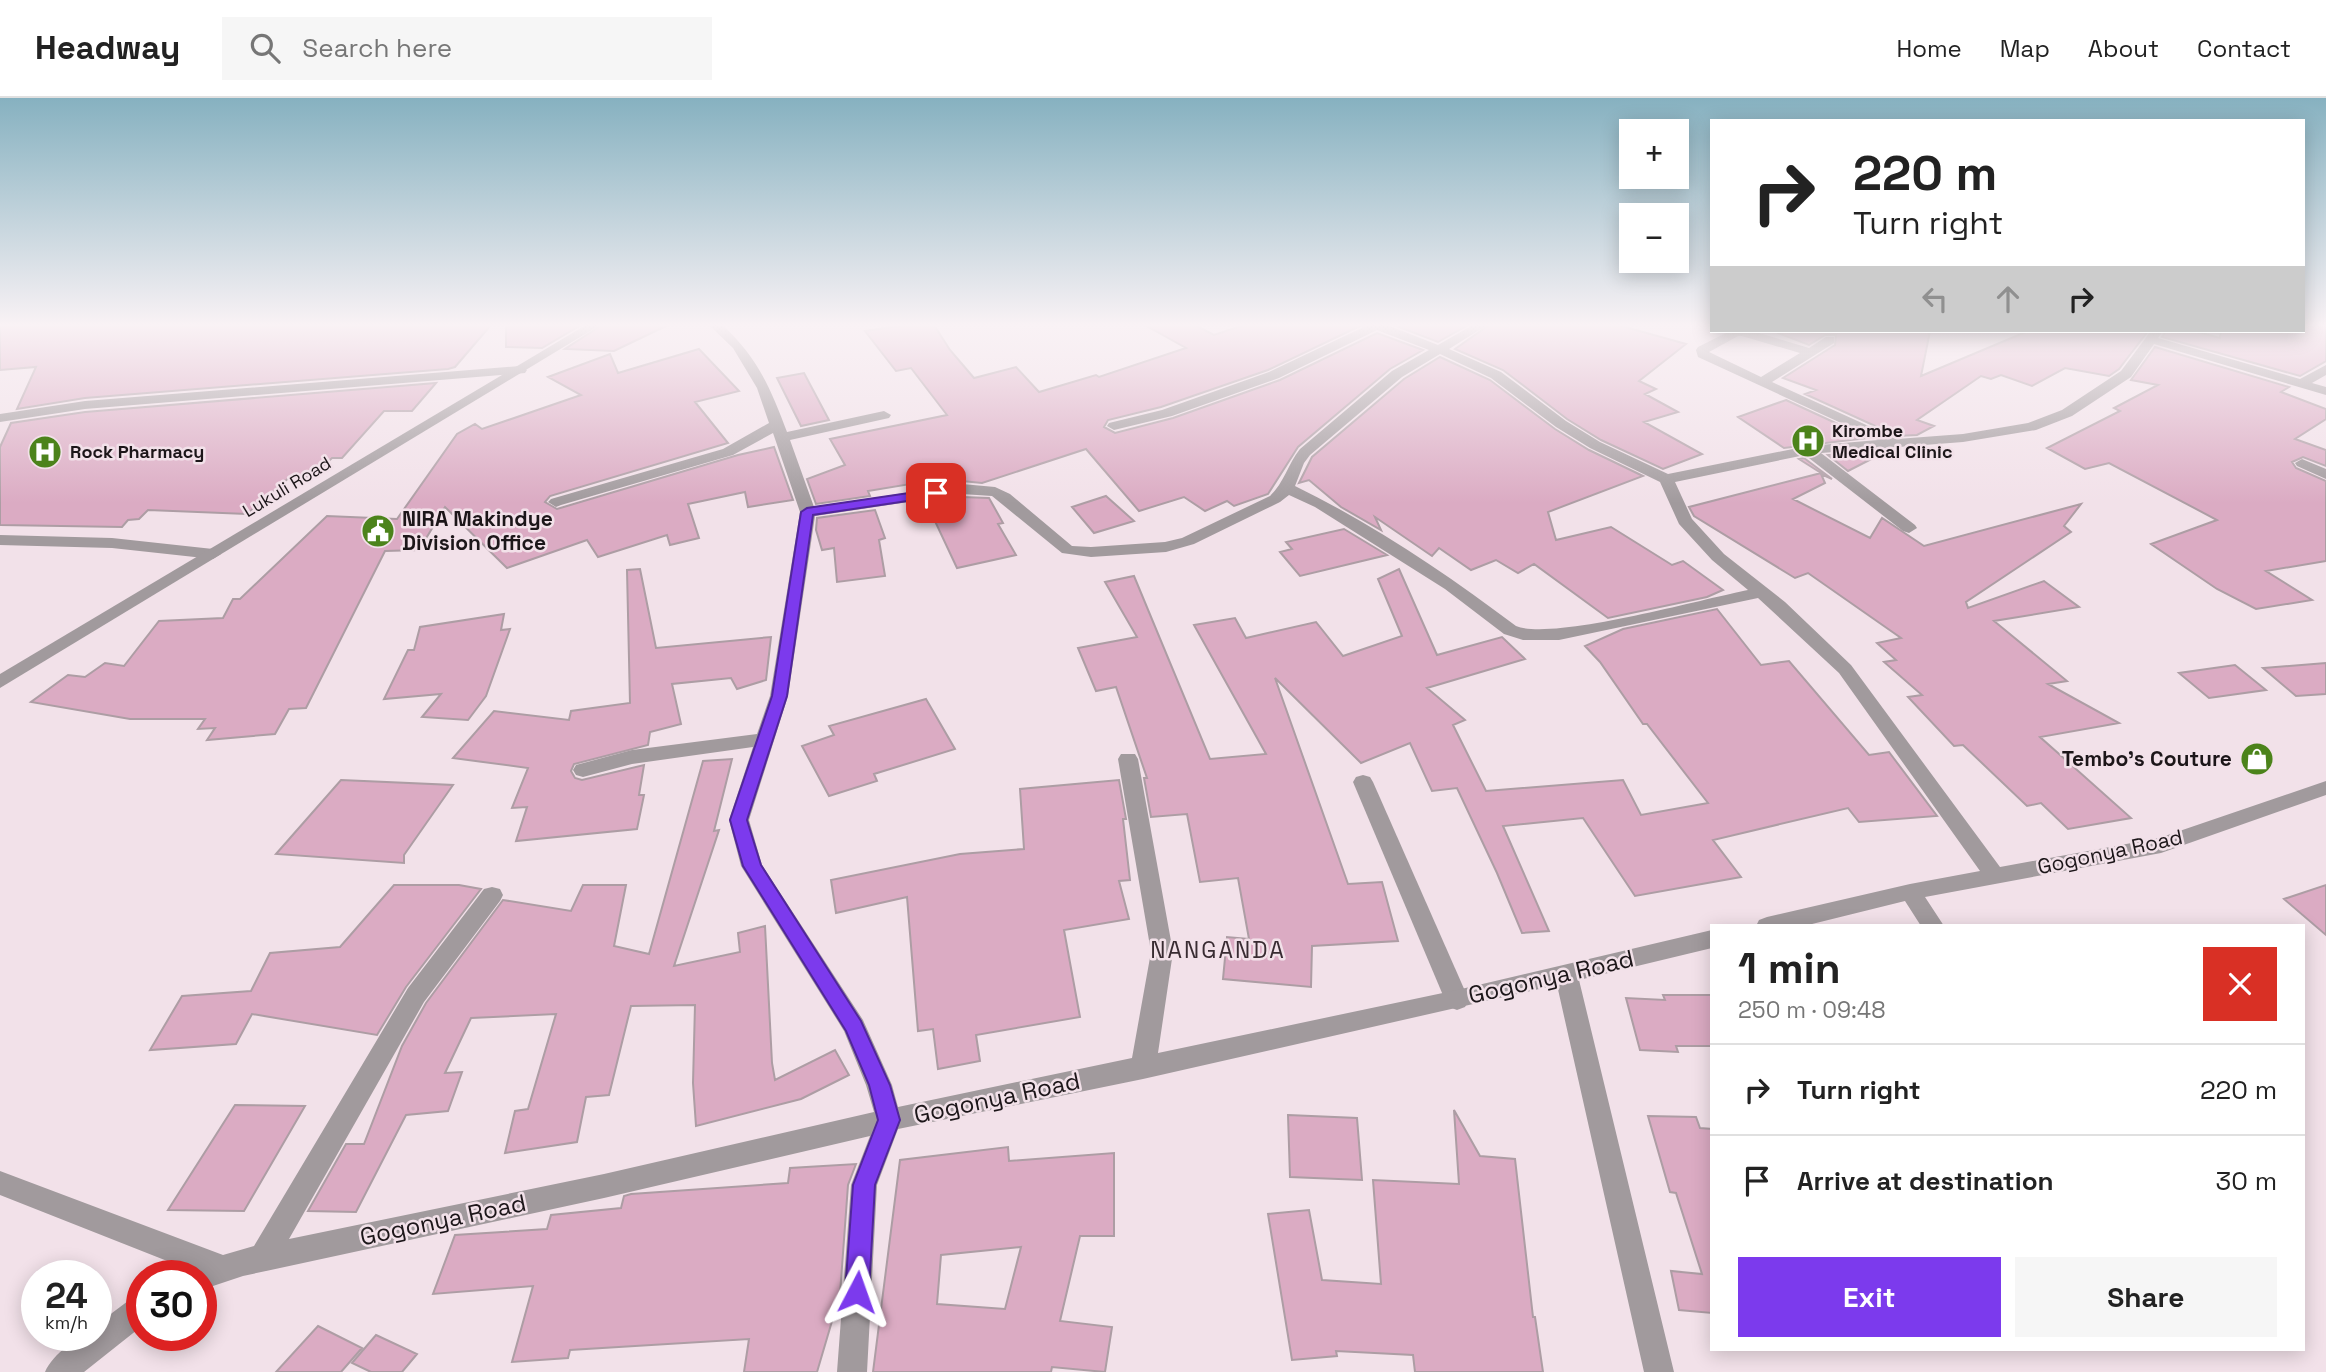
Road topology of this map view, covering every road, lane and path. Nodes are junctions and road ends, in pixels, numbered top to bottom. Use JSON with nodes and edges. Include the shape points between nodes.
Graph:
{"nodes":[{"id":1,"x":340,"y":384,"type":"edge"},
{"id":2,"x":496,"y":384,"type":"edge"},
{"id":3,"x":762,"y":384,"type":"edge"},
{"id":4,"x":1248,"y":384,"type":"edge"},
{"id":5,"x":1384,"y":384,"type":"edge"},
{"id":6,"x":1509,"y":384,"type":"edge"},
{"id":7,"x":1764,"y":384,"type":"edge"},
{"id":8,"x":2110,"y":384,"type":"edge"},
{"id":9,"x":2303,"y":384,"type":"edge"},
{"id":10,"x":2326,"y":391,"type":"edge"},
{"id":11,"x":884,"y":415,"type":"dead end"},
{"id":12,"x":0,"y":418,"type":"edge"},
{"id":13,"x":1114,"y":426,"type":"dead end"},
{"id":14,"x":779,"y":431,"type":"junction"},
{"id":15,"x":1897,"y":444,"type":"junction"},
{"id":16,"x":1808,"y":450,"type":"junction"},
{"id":17,"x":2302,"y":463,"type":"dead end"},
{"id":18,"x":2326,"y":475,"type":"edge"},
{"id":19,"x":1666,"y":479,"type":"junction"},
{"id":20,"x":1287,"y":488,"type":"junction"},
{"id":21,"x":556,"y":502,"type":"dead end"},
{"id":22,"x":807,"y":512,"type":"junction"},
{"id":23,"x":1909,"y":528,"type":"dead end"},
{"id":24,"x":0,"y":540,"type":"edge"},
{"id":25,"x":213,"y":554,"type":"junction"},
{"id":26,"x":1761,"y":592,"type":"junction"},
{"id":27,"x":0,"y":682,"type":"edge"},
{"id":28,"x":764,"y":739,"type":"junction"},
{"id":29,"x":1128,"y":759,"type":"dead end"},
{"id":30,"x":583,"y":770,"type":"dead end"},
{"id":31,"x":1363,"y":782,"type":"dead end"},
{"id":32,"x":2326,"y":788,"type":"edge"},
{"id":33,"x":1995,"y":876,"type":"junction"},
{"id":34,"x":1910,"y":892,"type":"junction"},
{"id":35,"x":492,"y":895,"type":"dead end"},
{"id":36,"x":1775,"y":924,"type":"edge"},
{"id":37,"x":1932,"y":924,"type":"edge"},
{"id":38,"x":1710,"y":939,"type":"edge"},
{"id":39,"x":1566,"y":974,"type":"junction"},
{"id":40,"x":1457,"y":1000,"type":"junction"},
{"id":41,"x":1143,"y":1068,"type":"junction"},
{"id":42,"x":889,"y":1120,"type":"junction"},
{"id":43,"x":0,"y":1182,"type":"edge"},
{"id":44,"x":263,"y":1258,"type":"junction"},
{"id":45,"x":184,"y":1260,"type":"edge"},
{"id":46,"x":217,"y":1271,"type":"edge"},
{"id":47,"x":126,"y":1320,"type":"edge"},
{"id":48,"x":60,"y":1372,"type":"edge"},
{"id":49,"x":852,"y":1372,"type":"edge"},
{"id":50,"x":1659,"y":1372,"type":"edge"}],
"edges":[{"from":1,"to":12,"type":"street","via":[[85,405]]},
{"from":2,"to":25,"type":"street","name":"Lukuli Road"},
{"from":3,"to":14,"type":"street"},
{"from":4,"to":13,"type":"street"},
{"from":5,"to":20,"type":"street","via":[[1305,452]]},
{"from":6,"to":19,"type":"street","via":[[1595,445]]},
{"from":7,"to":15,"type":"street"},
{"from":8,"to":15,"type":"street","via":[[2067,413],[2031,427]]},
{"from":9,"to":10,"type":"street"},
{"from":11,"to":14,"type":"street"},
{"from":14,"to":21,"type":"street","via":[[728,452]]},
{"from":14,"to":22,"type":"street"},
{"from":15,"to":16,"type":"street"},
{"from":16,"to":19,"type":"street"},
{"from":16,"to":23,"type":"street"},
{"from":17,"to":18,"type":"street"},
{"from":19,"to":26,"type":"street","via":[[1685,521],[1718,557]]},
{"from":20,"to":22,"type":"street","via":[[1275,499],[1188,541],[1091,552],[1068,550],[1005,497],[982,490]]},
{"from":20,"to":26,"type":"street","via":[[1451,585],[1522,635],[1559,635]]},
{"from":22,"to":28,"type":"street","via":[[779,696]]},
{"from":24,"to":25,"type":"street","via":[[74,540]]},
{"from":25,"to":27,"type":"street","name":"Lukuli Road"},
{"from":26,"to":33,"type":"street","via":[[1845,669]]},
{"from":28,"to":30,"type":"street","via":[[632,757]]},
{"from":28,"to":42,"type":"street","via":[[739,820],[752,866],[854,1027]]},
{"from":29,"to":41,"type":"street","via":[[1163,952]]},
{"from":31,"to":40,"type":"street"},
{"from":32,"to":33,"type":"street","name":"Gogonya Road","via":[[2161,845]]},
{"from":33,"to":34,"type":"street","name":"Gogonya Road"},
{"from":34,"to":36,"type":"street","name":"Gogonya Road"},
{"from":34,"to":37,"type":"street"},
{"from":35,"to":44,"type":"street","via":[[416,995]]},
{"from":38,"to":39,"type":"street","name":"Gogonya Road"},
{"from":39,"to":40,"type":"street","name":"Gogonya Road"},
{"from":39,"to":50,"type":"street"},
{"from":40,"to":41,"type":"street","name":"Gogonya Road"},
{"from":41,"to":42,"type":"street","name":"Gogonya Road"},
{"from":42,"to":44,"type":"street","name":"Gogonya Road"},
{"from":42,"to":49,"type":"street","via":[[864,1185]]},
{"from":43,"to":45,"type":"street"},
{"from":44,"to":46,"type":"street","name":"Gogonya Road"},
{"from":47,"to":48,"type":"street"}]}
